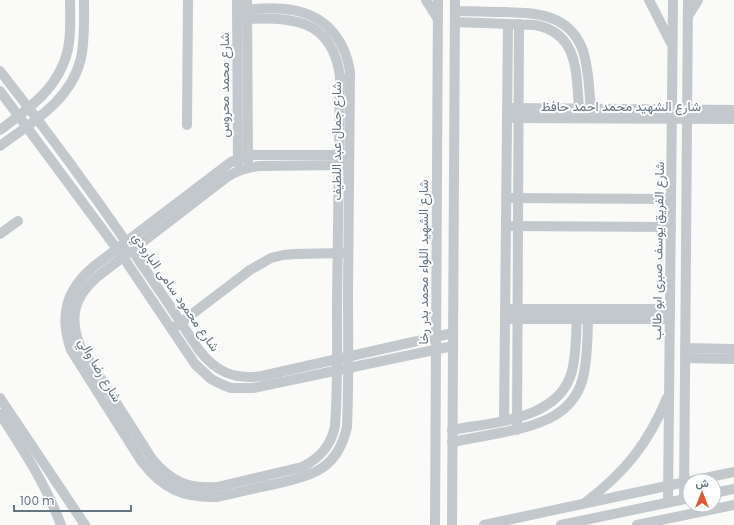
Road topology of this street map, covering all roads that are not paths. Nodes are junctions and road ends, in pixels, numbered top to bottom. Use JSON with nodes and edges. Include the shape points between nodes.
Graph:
{"nodes":[{"id":1,"x":70,"y":0,"type":"edge"},
{"id":2,"x":84,"y":0,"type":"edge"},
{"id":3,"x":188,"y":0,"type":"edge"},
{"id":4,"x":426,"y":0,"type":"edge"},
{"id":5,"x":438,"y":0,"type":"edge"},
{"id":6,"x":455,"y":0,"type":"edge"},
{"id":7,"x":649,"y":0,"type":"edge"},
{"id":8,"x":673,"y":0,"type":"edge"},
{"id":9,"x":688,"y":0,"type":"edge"},
{"id":10,"x":698,"y":0,"type":"edge"},
{"id":11,"x":242,"y":9,"type":"edge"},
{"id":12,"x":455,"y":11,"type":"junction"},
{"id":13,"x":688,"y":16,"type":"junction"},
{"id":14,"x":438,"y":19,"type":"junction"},
{"id":15,"x":455,"y":22,"type":"junction"},
{"id":16,"x":508,"y":24,"type":"junction"},
{"id":17,"x":519,"y":24,"type":"junction"},
{"id":18,"x":673,"y":45,"type":"junction"},
{"id":19,"x":0,"y":71,"type":"edge"},
{"id":20,"x":0,"y":91,"type":"edge"},
{"id":21,"x":29,"y":108,"type":"junction"},
{"id":22,"x":580,"y":108,"type":"junction"},
{"id":23,"x":591,"y":109,"type":"junction"},
{"id":24,"x":734,"y":110,"type":"edge"},
{"id":25,"x":507,"y":113,"type":"junction"},
{"id":26,"x":519,"y":113,"type":"junction"},
{"id":27,"x":672,"y":114,"type":"junction"},
{"id":28,"x":687,"y":114,"type":"junction"},
{"id":29,"x":19,"y":115,"type":"junction"},
{"id":30,"x":37,"y":118,"type":"junction"},
{"id":31,"x":734,"y":120,"type":"edge"},
{"id":32,"x":187,"y":125,"type":"dead end"},
{"id":33,"x":27,"y":126,"type":"junction"},
{"id":34,"x":0,"y":130,"type":"edge"},
{"id":35,"x":0,"y":146,"type":"edge"},
{"id":36,"x":248,"y":156,"type":"junction"},
{"id":37,"x":238,"y":159,"type":"junction"},
{"id":38,"x":344,"y":160,"type":"junction"},
{"id":39,"x":248,"y":167,"type":"junction"},
{"id":40,"x":238,"y":171,"type":"junction"},
{"id":41,"x":91,"y":192,"type":"junction"},
{"id":42,"x":507,"y":198,"type":"junction"},
{"id":43,"x":518,"y":198,"type":"junction"},
{"id":44,"x":671,"y":199,"type":"junction"},
{"id":45,"x":81,"y":200,"type":"junction"},
{"id":46,"x":18,"y":221,"type":"dead end"},
{"id":47,"x":506,"y":226,"type":"junction"},
{"id":48,"x":518,"y":226,"type":"junction"},
{"id":49,"x":671,"y":227,"type":"junction"},
{"id":50,"x":0,"y":234,"type":"edge"},
{"id":51,"x":129,"y":246,"type":"junction"},
{"id":52,"x":120,"y":253,"type":"junction"},
{"id":53,"x":349,"y":253,"type":"junction"},
{"id":54,"x":338,"y":254,"type":"junction"},
{"id":55,"x":506,"y":314,"type":"junction"},
{"id":56,"x":517,"y":314,"type":"junction"},
{"id":57,"x":576,"y":314,"type":"junction"},
{"id":58,"x":588,"y":314,"type":"junction"},
{"id":59,"x":670,"y":314,"type":"junction"},
{"id":60,"x":181,"y":323,"type":"junction"},
{"id":61,"x":172,"y":330,"type":"junction"},
{"id":62,"x":453,"y":334,"type":"junction"},
{"id":63,"x":435,"y":337,"type":"junction"},
{"id":64,"x":453,"y":346,"type":"junction"},
{"id":65,"x":734,"y":349,"type":"edge"},
{"id":66,"x":435,"y":350,"type":"junction"},
{"id":67,"x":685,"y":353,"type":"junction"},
{"id":68,"x":348,"y":356,"type":"junction"},
{"id":69,"x":337,"y":359,"type":"junction"},
{"id":70,"x":734,"y":359,"type":"edge"},
{"id":71,"x":348,"y":368,"type":"junction"},
{"id":72,"x":337,"y":370,"type":"junction"},
{"id":73,"x":670,"y":392,"type":"junction"},
{"id":74,"x":1,"y":402,"type":"edge"},
{"id":75,"x":0,"y":414,"type":"edge"},
{"id":76,"x":516,"y":418,"type":"junction"},
{"id":77,"x":504,"y":420,"type":"junction"},
{"id":78,"x":452,"y":430,"type":"junction"},
{"id":79,"x":517,"y":430,"type":"junction"},
{"id":80,"x":452,"y":442,"type":"junction"},
{"id":81,"x":734,"y":472,"type":"edge"},
{"id":82,"x":688,"y":473,"type":"edge"},
{"id":83,"x":722,"y":475,"type":"edge"},
{"id":84,"x":274,"y":479,"type":"junction"},
{"id":85,"x":682,"y":483,"type":"edge"},
{"id":86,"x":668,"y":486,"type":"junction"},
{"id":87,"x":734,"y":489,"type":"edge"},
{"id":88,"x":722,"y":491,"type":"edge"},
{"id":89,"x":682,"y":500,"type":"edge"},
{"id":90,"x":668,"y":502,"type":"junction"},
{"id":91,"x":584,"y":504,"type":"junction"},
{"id":92,"x":734,"y":505,"type":"edge"},
{"id":93,"x":61,"y":525,"type":"edge"},
{"id":94,"x":86,"y":525,"type":"edge"},
{"id":95,"x":435,"y":525,"type":"edge"},
{"id":96,"x":452,"y":525,"type":"edge"},
{"id":97,"x":484,"y":525,"type":"edge"},
{"id":98,"x":561,"y":525,"type":"edge"},
{"id":99,"x":637,"y":525,"type":"edge"}],
"edges":[{"from":1,"to":21,"type":"street","via":[[69,44],[62,68],[48,90]]},
{"from":2,"to":30,"type":"street","via":[[83,44],[76,72],[61,98]]},
{"from":3,"to":32,"type":"street"},
{"from":4,"to":14,"type":"street"},
{"from":5,"to":14,"type":"street","name":"شارع الشهيد اللواء محمد بدر رخا"},
{"from":6,"to":12,"type":"street"},
{"from":7,"to":18,"type":"street"},
{"from":8,"to":18,"type":"street","name":"شارع الفريق يوسف صبرى ابو طالب"},
{"from":9,"to":13,"type":"street","name":"شارع الفريق يوسف صبرى ابو طالب"},
{"from":10,"to":13,"type":"street"},
{"from":11,"to":36,"type":"street","name":"شارع محمد محروس"},
{"from":11,"to":37,"type":"street","name":"شارع محمد محروس"},
{"from":11,"to":38,"type":"street","name":"شارع جمال عبد اللطيف","via":[[287,9],[301,12],[315,17],[336,36],[344,48],[350,72]]},
{"from":12,"to":15,"type":"street"},
{"from":12,"to":23,"type":"street","via":[[535,13],[548,16],[569,29],[583,50]]},
{"from":13,"to":28,"type":"street","name":"شارع الفريق يوسف صبرى ابو طالب"},
{"from":14,"to":63,"type":"street","name":"شارع الشهيد اللواء محمد بدر رخا"},
{"from":15,"to":16,"type":"street"},
{"from":15,"to":62,"type":"street"},
{"from":16,"to":17,"type":"street"},
{"from":16,"to":25,"type":"street"},
{"from":17,"to":22,"type":"street","via":[[547,27],[564,39],[574,58]]},
{"from":17,"to":26,"type":"street"},
{"from":18,"to":27,"type":"street","name":"شارع الفريق يوسف صبرى ابو طالب"},
{"from":19,"to":21,"type":"street","name":"شارع محمود سامى البارودي"},
{"from":20,"to":29,"type":"street","name":"شارع محمود سامى البارودي"},
{"from":21,"to":29,"type":"street"},
{"from":21,"to":30,"type":"street","name":"شارع محمود سامى البارودي"},
{"from":22,"to":23,"type":"street","name":"شارع الشهيد محمد احمد حافظ"},
{"from":22,"to":26,"type":"street","name":"شارع الشهيد محمد احمد حافظ"},
{"from":23,"to":27,"type":"street","name":"شارع الشهيد محمد احمد حافظ"},
{"from":24,"to":28,"type":"street","name":"شارع الشهيد محمد احمد حافظ"},
{"from":25,"to":26,"type":"street","name":"شارع الشهيد محمد احمد حافظ"},
{"from":25,"to":42,"type":"street"},
{"from":26,"to":27,"type":"street","name":"شارع الشهيد محمد احمد حافظ"},
{"from":26,"to":43,"type":"street"},
{"from":27,"to":28,"type":"street","name":"شارع الشهيد محمد احمد حافظ"},
{"from":27,"to":44,"type":"street","name":"شارع الفريق يوسف صبرى ابو طالب"},
{"from":28,"to":31,"type":"street","name":"شارع الشهيد محمد احمد حافظ"},
{"from":28,"to":67,"type":"street","name":"شارع الفريق يوسف صبرى ابو طالب"},
{"from":29,"to":33,"type":"street","name":"شارع محمود سامى البارودي"},
{"from":29,"to":34,"type":"street"},
{"from":30,"to":33,"type":"street"},
{"from":30,"to":41,"type":"street","name":"شارع محمود سامى البارودي"},
{"from":33,"to":35,"type":"street"},
{"from":33,"to":45,"type":"street","name":"شارع محمود سامى البارودي"},
{"from":36,"to":37,"type":"street","name":"شارع رضا والي"},
{"from":36,"to":38,"type":"street","name":"شارع رضا والي"},
{"from":36,"to":39,"type":"street","name":"شارع محمد محروس"},
{"from":37,"to":40,"type":"street","name":"شارع محمد محروس"},
{"from":37,"to":51,"type":"street","name":"شارع رضا والي","via":[[225,166]]},
{"from":38,"to":39,"type":"street","name":"شارع رضا والي"},
{"from":38,"to":53,"type":"street","name":"شارع جمال عبد اللطيف"},
{"from":38,"to":54,"type":"street","name":"شارع جمال عبد اللطيف"},
{"from":39,"to":40,"type":"street","name":"شارع رضا والي"},
{"from":40,"to":51,"type":"street","name":"شارع رضا والي"},
{"from":41,"to":45,"type":"street"},
{"from":41,"to":51,"type":"street","name":"شارع محمود سامى البارودي"},
{"from":42,"to":43,"type":"street"},
{"from":42,"to":47,"type":"street"},
{"from":43,"to":44,"type":"street"},
{"from":43,"to":48,"type":"street"},
{"from":44,"to":49,"type":"street","name":"شارع الفريق يوسف صبرى ابو طالب"},
{"from":45,"to":52,"type":"street","name":"شارع محمود سامى البارودي"},
{"from":46,"to":50,"type":"street"},
{"from":47,"to":48,"type":"street"},
{"from":47,"to":55,"type":"street"},
{"from":48,"to":49,"type":"street"},
{"from":48,"to":56,"type":"street"},
{"from":49,"to":59,"type":"street","name":"شارع الفريق يوسف صبرى ابو طالب"},
{"from":51,"to":52,"type":"street","name":"شارع رضا والي"},
{"from":51,"to":60,"type":"street","name":"شارع محمود سامى البارودي"},
{"from":52,"to":61,"type":"street","name":"شارع محمود سامى البارودي"},
{"from":52,"to":84,"type":"street","name":"شارع رضا والي","via":[[83,276],[75,286],[67,305],[65,324],[66,338],[71,350],[123,423],[169,477],[192,487],[204,488]]},
{"from":53,"to":54,"type":"street"},
{"from":53,"to":68,"type":"street","name":"شارع جمال عبد اللطيف"},
{"from":54,"to":60,"type":"street","via":[[295,254],[271,258],[250,270]]},
{"from":54,"to":69,"type":"street","name":"شارع جمال عبد اللطيف"},
{"from":55,"to":56,"type":"street"},
{"from":55,"to":77,"type":"street"},
{"from":56,"to":57,"type":"street"},
{"from":56,"to":76,"type":"street"},
{"from":57,"to":58,"type":"street"},
{"from":57,"to":76,"type":"street","via":[[574,359],[567,384],[559,395],[544,407]]},
{"from":58,"to":59,"type":"street"},
{"from":58,"to":79,"type":"street","via":[[584,373],[576,394],[566,407],[552,418]]},
{"from":59,"to":73,"type":"street","name":"شارع الفريق يوسف صبرى ابو طالب"},
{"from":60,"to":61,"type":"street"},
{"from":60,"to":69,"type":"street","name":"شارع محمود سامى البارودي","via":[[206,360],[216,368],[238,377],[262,376]]},
{"from":61,"to":72,"type":"street","name":"شارع محمود سامى البارودي","via":[[203,372],[211,379],[231,388],[253,388]]},
{"from":62,"to":63,"type":"street","name":"شارع محمود سامى البارودي"},
{"from":62,"to":64,"type":"street"},
{"from":63,"to":66,"type":"street","name":"شارع الشهيد اللواء محمد بدر رخا"},
{"from":63,"to":68,"type":"street","name":"شارع محمود سامى البارودي"},
{"from":64,"to":66,"type":"street","name":"شارع محمود سامى البارودي"},
{"from":64,"to":78,"type":"street"},
{"from":65,"to":67,"type":"street"},
{"from":66,"to":71,"type":"street","name":"شارع محمود سامى البارودي"},
{"from":66,"to":95,"type":"street","name":"شارع الشهيد اللواء محمد بدر رخا"},
{"from":67,"to":70,"type":"street"},
{"from":67,"to":82,"type":"street","name":"شارع الفريق يوسف صبرى ابو طالب"},
{"from":68,"to":69,"type":"street","name":"شارع محمود سامى البارودي"},
{"from":68,"to":71,"type":"street","name":"شارع رضا والي"},
{"from":69,"to":72,"type":"street","name":"شارع رضا والي"},
{"from":71,"to":72,"type":"street","name":"شارع محمود سامى البارودي"},
{"from":71,"to":84,"type":"street","name":"شارع رضا والي","via":[[347,427],[340,448],[326,466],[316,472],[306,476]]},
{"from":72,"to":84,"type":"street","name":"شارع رضا والي","via":[[335,426],[330,443],[325,451],[311,462]]},
{"from":73,"to":86,"type":"street","name":"شارع الفريق يوسف صبرى ابو طالب"},
{"from":73,"to":91,"type":"street","via":[[659,419],[644,444],[606,486]]},
{"from":74,"to":94,"type":"street"},
{"from":75,"to":93,"type":"street","via":[[48,494]]},
{"from":76,"to":77,"type":"street"},
{"from":76,"to":79,"type":"street"},
{"from":77,"to":78,"type":"street"},
{"from":78,"to":80,"type":"street"},
{"from":79,"to":80,"type":"street"},
{"from":80,"to":96,"type":"street"},
{"from":81,"to":83,"type":"street"},
{"from":85,"to":86,"type":"street"},
{"from":86,"to":90,"type":"street","name":"شارع الفريق يوسف صبرى ابو طالب"},
{"from":86,"to":91,"type":"street"},
{"from":87,"to":88,"type":"street"},
{"from":89,"to":90,"type":"street"},
{"from":90,"to":98,"type":"street"},
{"from":91,"to":97,"type":"street"},
{"from":92,"to":99,"type":"street"}]}
